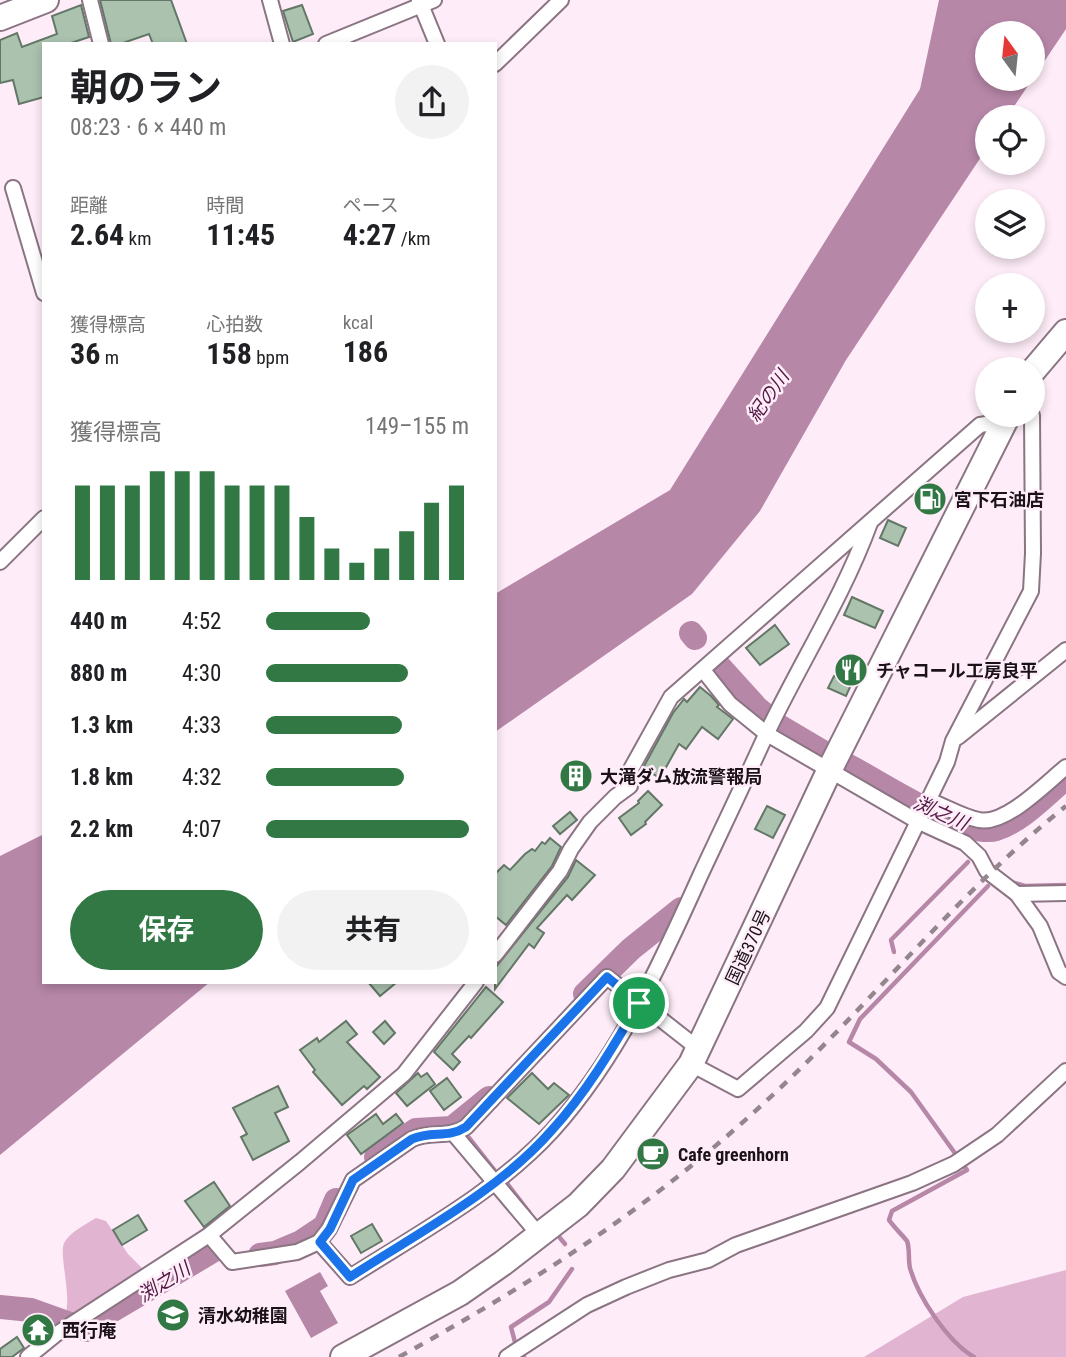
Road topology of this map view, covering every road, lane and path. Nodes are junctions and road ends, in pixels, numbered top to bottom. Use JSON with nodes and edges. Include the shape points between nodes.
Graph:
{"nodes":[{"id":1,"x":46,"y":0,"type":"edge"},
{"id":2,"x":90,"y":0,"type":"edge"},
{"id":3,"x":270,"y":0,"type":"edge"},
{"id":4,"x":561,"y":0,"type":"edge"},
{"id":5,"x":424,"y":2,"type":"edge"},
{"id":6,"x":0,"y":18,"type":"edge"},
{"id":7,"x":100,"y":42,"type":"edge"},
{"id":8,"x":281,"y":42,"type":"edge"},
{"id":9,"x":331,"y":42,"type":"edge"},
{"id":10,"x":436,"y":42,"type":"edge"},
{"id":11,"x":497,"y":62,"type":"edge"},
{"id":12,"x":13,"y":188,"type":"dead end"},
{"id":13,"x":42,"y":286,"type":"edge"},
{"id":14,"x":1066,"y":332,"type":"edge"},
{"id":15,"x":1045,"y":357,"type":"edge"},
{"id":16,"x":978,"y":427,"type":"edge"},
{"id":17,"x":1001,"y":427,"type":"edge"},
{"id":18,"x":1032,"y":427,"type":"edge"},
{"id":19,"x":42,"y":520,"type":"edge"},
{"id":20,"x":870,"y":523,"type":"junction"},
{"id":21,"x":0,"y":562,"type":"edge"},
{"id":22,"x":1066,"y":650,"type":"edge"},
{"id":23,"x":703,"y":670,"type":"junction"},
{"id":24,"x":768,"y":731,"type":"junction"},
{"id":25,"x":953,"y":741,"type":"junction"},
{"id":26,"x":1066,"y":767,"type":"edge"},
{"id":27,"x":830,"y":769,"type":"junction"},
{"id":28,"x":923,"y":809,"type":"junction"},
{"id":29,"x":1066,"y":893,"type":"edge"},
{"id":30,"x":1017,"y":894,"type":"junction"},
{"id":31,"x":497,"y":952,"type":"edge"},
{"id":32,"x":1066,"y":977,"type":"edge"},
{"id":33,"x":474,"y":984,"type":"edge"},
{"id":34,"x":639,"y":1003,"type":"junction"},
{"id":35,"x":696,"y":1057,"type":"junction"},
{"id":36,"x":1066,"y":1071,"type":"edge"},
{"id":37,"x":454,"y":1134,"type":"junction"},
{"id":38,"x":495,"y":1182,"type":"junction"},
{"id":39,"x":209,"y":1235,"type":"junction"},
{"id":40,"x":540,"y":1236,"type":"junction"},
{"id":41,"x":320,"y":1242,"type":"junction"},
{"id":42,"x":28,"y":1357,"type":"edge"},
{"id":43,"x":343,"y":1357,"type":"edge"},
{"id":44,"x":507,"y":1357,"type":"edge"}],
"edges":[{"from":1,"to":6,"type":"highway"},
{"from":2,"to":7,"type":"street"},
{"from":3,"to":8,"type":"street"},
{"from":4,"to":11,"type":"street"},
{"from":5,"to":9,"type":"street"},
{"from":5,"to":10,"type":"street"},
{"from":12,"to":13,"type":"street"},
{"from":14,"to":15,"type":"highway"},
{"from":16,"to":20,"type":"street"},
{"from":17,"to":27,"type":"highway","name":"国道370号"},
{"from":18,"to":25,"type":"street","via":[[1031,591]]},
{"from":19,"to":21,"type":"street"},
{"from":20,"to":23,"type":"street"},
{"from":20,"to":24,"type":"street","via":[[858,557]]},
{"from":22,"to":25,"type":"street"},
{"from":23,"to":24,"type":"street","via":[[730,704]]},
{"from":23,"to":31,"type":"street","via":[[671,697],[631,769],[630,786],[590,822],[560,871]]},
{"from":24,"to":27,"type":"street"},
{"from":24,"to":34,"type":"street"},
{"from":25,"to":28,"type":"street"},
{"from":26,"to":28,"type":"street","via":[[1012,811],[990,821]]},
{"from":27,"to":28,"type":"street"},
{"from":27,"to":35,"type":"highway","name":"国道370号"},
{"from":28,"to":30,"type":"street"},
{"from":28,"to":35,"type":"street","via":[[827,1008],[806,1031],[738,1089]]},
{"from":29,"to":30,"type":"street"},
{"from":30,"to":32,"type":"street","via":[[1040,926],[1059,972]]},
{"from":33,"to":39,"type":"street","via":[[404,1074]]},
{"from":34,"to":35,"type":"street"},
{"from":34,"to":37,"type":"street","via":[[607,977],[489,1104]]},
{"from":34,"to":38,"type":"street","via":[[599,1070],[558,1123]]},
{"from":35,"to":40,"type":"highway","name":"国道370号","via":[[613,1169]]},
{"from":36,"to":44,"type":"street","via":[[997,1135],[954,1164],[912,1184],[626,1287],[587,1305]]},
{"from":37,"to":38,"type":"street"},
{"from":37,"to":41,"type":"street","via":[[412,1139],[353,1180]]},
{"from":38,"to":40,"type":"street"},
{"from":38,"to":41,"type":"street","via":[[350,1277]]},
{"from":39,"to":41,"type":"street","via":[[232,1262],[297,1252]]},
{"from":39,"to":42,"type":"street"},
{"from":40,"to":43,"type":"highway","name":"国道370号","via":[[460,1293]]}]}
